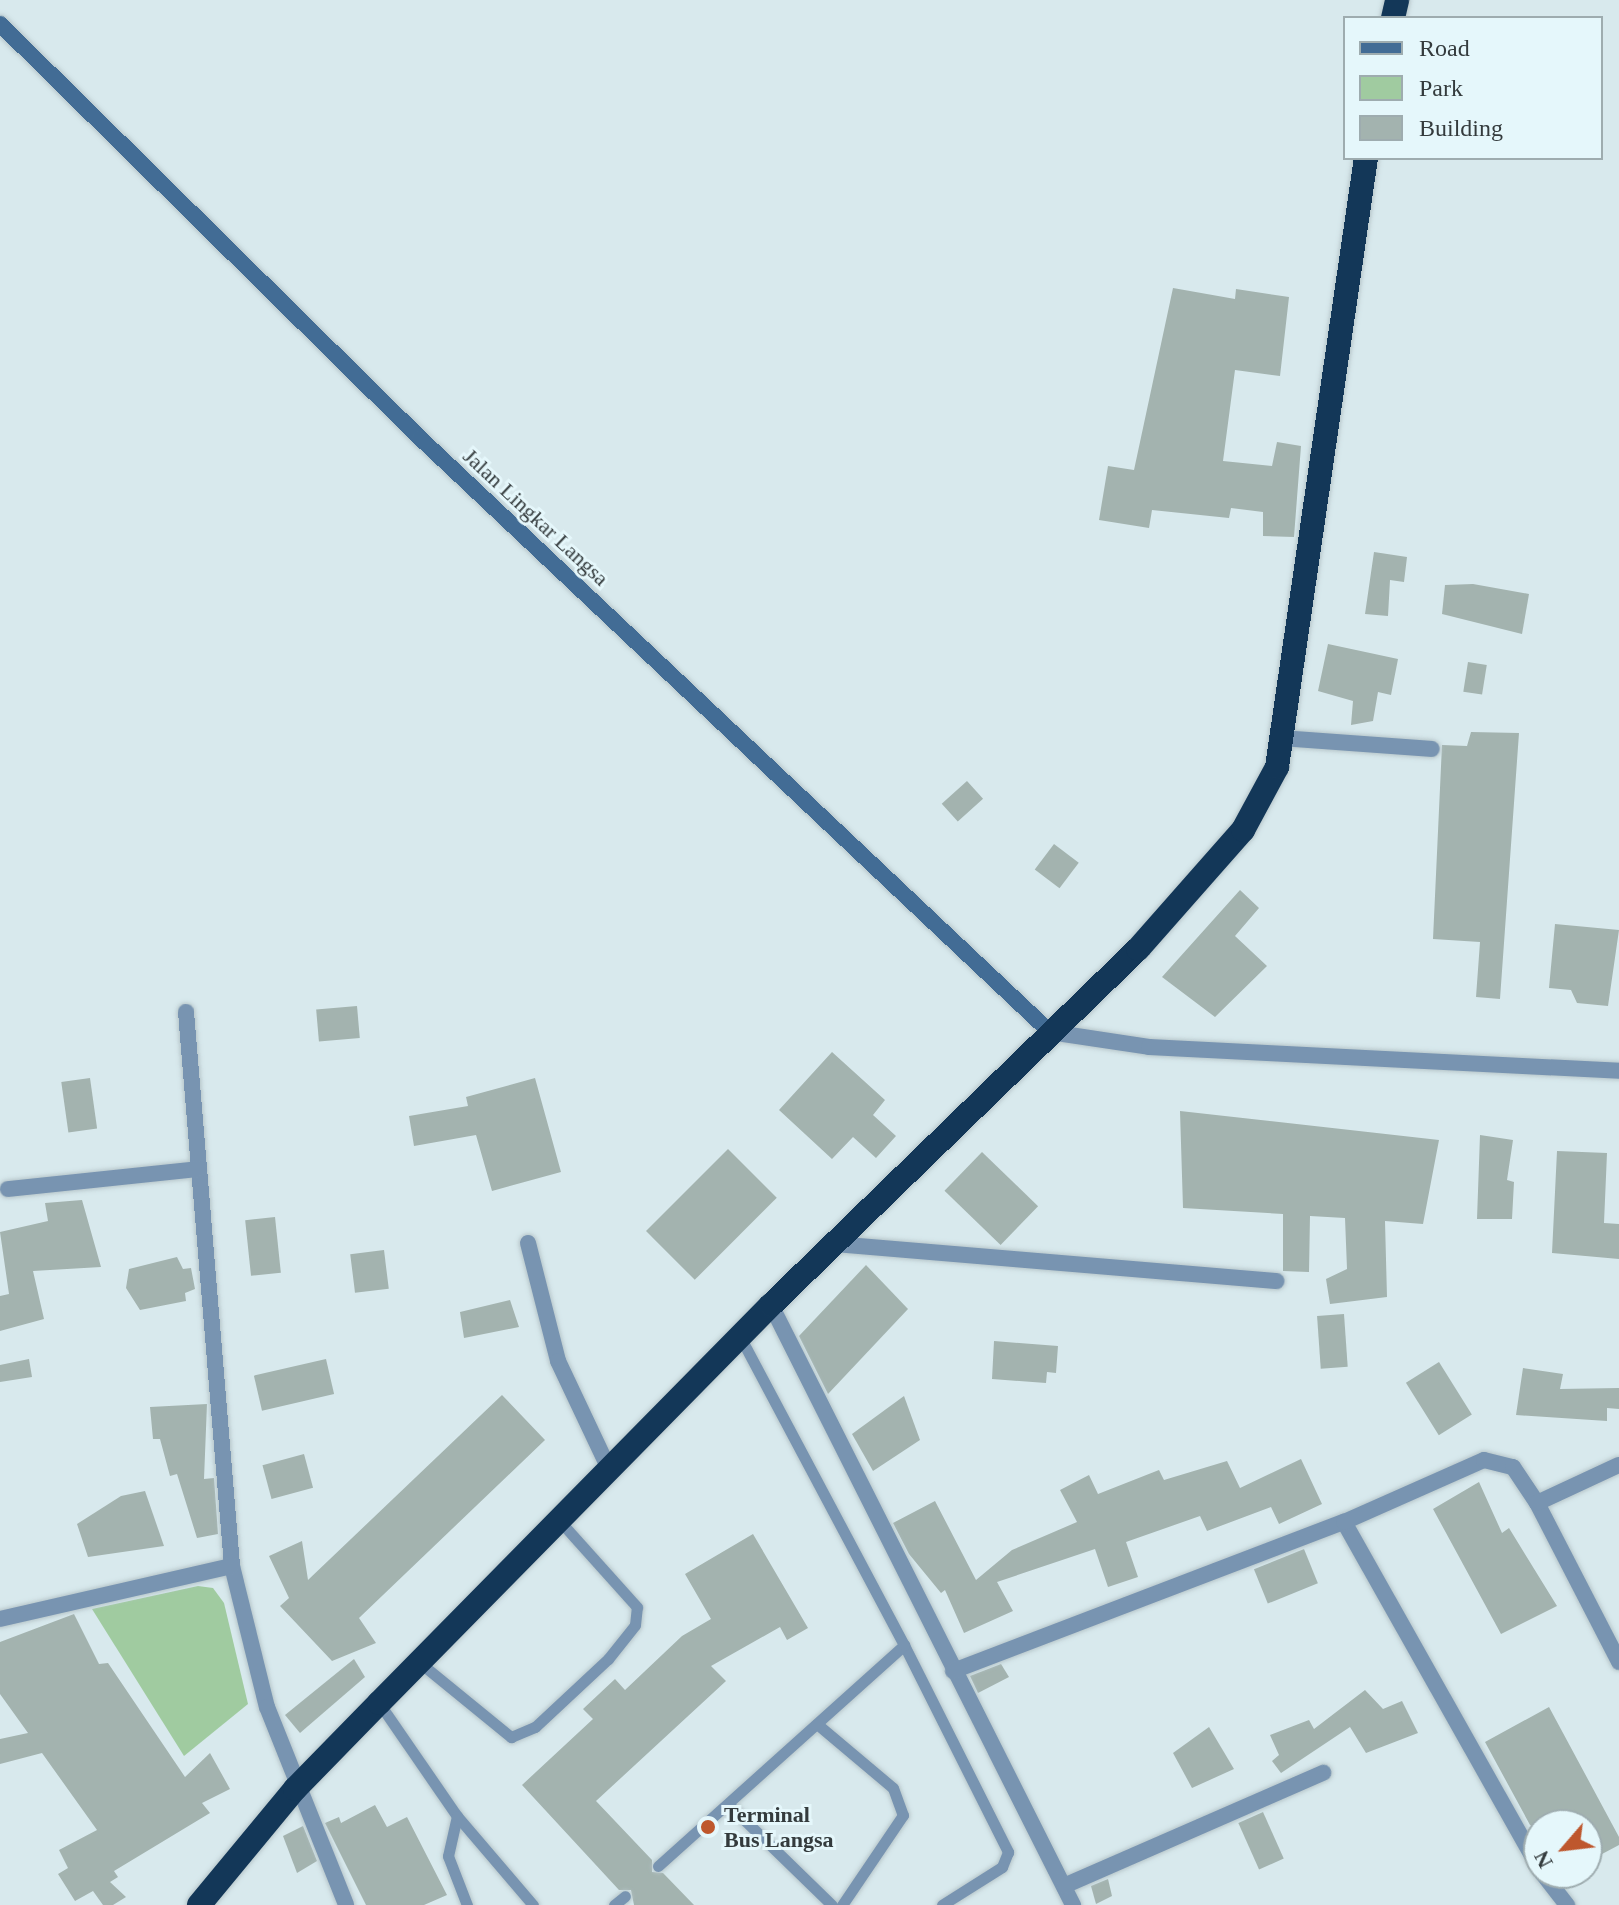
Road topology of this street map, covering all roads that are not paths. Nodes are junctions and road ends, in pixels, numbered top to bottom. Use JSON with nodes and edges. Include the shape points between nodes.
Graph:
{"nodes":[{"id":1,"x":0,"y":24,"type":"edge"},
{"id":2,"x":1366,"y":160,"type":"edge"},
{"id":3,"x":1282,"y":738,"type":"junction"},
{"id":4,"x":1432,"y":749,"type":"dead end"},
{"id":5,"x":186,"y":1012,"type":"dead end"},
{"id":6,"x":1050,"y":1032,"type":"junction"},
{"id":7,"x":1619,"y":1071,"type":"edge"},
{"id":8,"x":199,"y":1169,"type":"junction"},
{"id":9,"x":8,"y":1189,"type":"dead end"},
{"id":10,"x":528,"y":1243,"type":"dead end"},
{"id":11,"x":834,"y":1244,"type":"junction"},
{"id":12,"x":1276,"y":1281,"type":"dead end"},
{"id":13,"x":771,"y":1305,"type":"junction"},
{"id":14,"x":740,"y":1337,"type":"junction"},
{"id":15,"x":1619,"y":1465,"type":"edge"},
{"id":16,"x":609,"y":1469,"type":"junction"},
{"id":17,"x":1537,"y":1503,"type":"junction"},
{"id":18,"x":557,"y":1519,"type":"junction"},
{"id":19,"x":1344,"y":1522,"type":"junction"},
{"id":20,"x":232,"y":1566,"type":"junction"},
{"id":21,"x":0,"y":1619,"type":"edge"},
{"id":22,"x":904,"y":1645,"type":"junction"},
{"id":23,"x":419,"y":1662,"type":"junction"},
{"id":24,"x":1619,"y":1662,"type":"edge"},
{"id":25,"x":953,"y":1671,"type":"junction"},
{"id":26,"x":379,"y":1703,"type":"junction"},
{"id":27,"x":817,"y":1724,"type":"junction"},
{"id":28,"x":1323,"y":1773,"type":"dead end"},
{"id":29,"x":295,"y":1789,"type":"junction"},
{"id":30,"x":728,"y":1804,"type":"junction"},
{"id":31,"x":457,"y":1816,"type":"junction"},
{"id":32,"x":1523,"y":1841,"type":"edge"},
{"id":33,"x":658,"y":1866,"type":"dead end"},
{"id":34,"x":1064,"y":1886,"type":"junction"},
{"id":35,"x":1554,"y":1889,"type":"edge"},
{"id":36,"x":625,"y":1896,"type":"dead end"},
{"id":37,"x":199,"y":1905,"type":"edge"},
{"id":38,"x":346,"y":1905,"type":"edge"},
{"id":39,"x":467,"y":1905,"type":"edge"},
{"id":40,"x":533,"y":1905,"type":"edge"},
{"id":41,"x":614,"y":1905,"type":"edge"},
{"id":42,"x":832,"y":1905,"type":"edge"},
{"id":43,"x":842,"y":1905,"type":"edge"},
{"id":44,"x":942,"y":1905,"type":"edge"},
{"id":45,"x":1073,"y":1905,"type":"edge"},
{"id":46,"x":1567,"y":1905,"type":"edge"}],
"edges":[{"from":1,"to":6,"type":"street","name":"Jalan Lingkar Langsa","via":[[420,438]]},
{"from":2,"to":3,"type":"highway","via":[[1294,622]]},
{"from":3,"to":4,"type":"street"},
{"from":3,"to":6,"type":"highway","via":[[1277,767],[1223,858]]},
{"from":5,"to":8,"type":"street"},
{"from":6,"to":7,"type":"street","via":[[1191,1050]]},
{"from":6,"to":11,"type":"highway"},
{"from":8,"to":9,"type":"street"},
{"from":8,"to":20,"type":"street"},
{"from":10,"to":16,"type":"street","via":[[558,1361]]},
{"from":11,"to":12,"type":"street"},
{"from":11,"to":13,"type":"highway"},
{"from":13,"to":14,"type":"highway"},
{"from":13,"to":25,"type":"street"},
{"from":14,"to":16,"type":"highway"},
{"from":14,"to":22,"type":"lane"},
{"from":15,"to":17,"type":"street"},
{"from":16,"to":18,"type":"highway"},
{"from":17,"to":19,"type":"street","via":[[1513,1467],[1490,1458]]},
{"from":17,"to":24,"type":"street"},
{"from":18,"to":23,"type":"highway"},
{"from":18,"to":23,"type":"lane","via":[[637,1607],[635,1625],[608,1659],[535,1727],[511,1737]]},
{"from":19,"to":25,"type":"street"},
{"from":19,"to":32,"type":"street"},
{"from":20,"to":21,"type":"street"},
{"from":20,"to":29,"type":"street","via":[[267,1707]]},
{"from":22,"to":27,"type":"lane"},
{"from":22,"to":44,"type":"lane","via":[[1008,1852],[1005,1865]]},
{"from":23,"to":26,"type":"highway"},
{"from":25,"to":34,"type":"street"},
{"from":26,"to":29,"type":"highway"},
{"from":26,"to":31,"type":"lane"},
{"from":27,"to":30,"type":"lane"},
{"from":27,"to":43,"type":"lane","via":[[893,1788],[903,1815]]},
{"from":28,"to":34,"type":"street"},
{"from":29,"to":37,"type":"highway"},
{"from":29,"to":38,"type":"street"},
{"from":30,"to":33,"type":"lane"},
{"from":30,"to":42,"type":"lane"},
{"from":31,"to":39,"type":"lane","via":[[448,1856]]},
{"from":31,"to":40,"type":"lane"},
{"from":34,"to":45,"type":"street"},
{"from":35,"to":46,"type":"street"},
{"from":36,"to":41,"type":"lane"}]}
